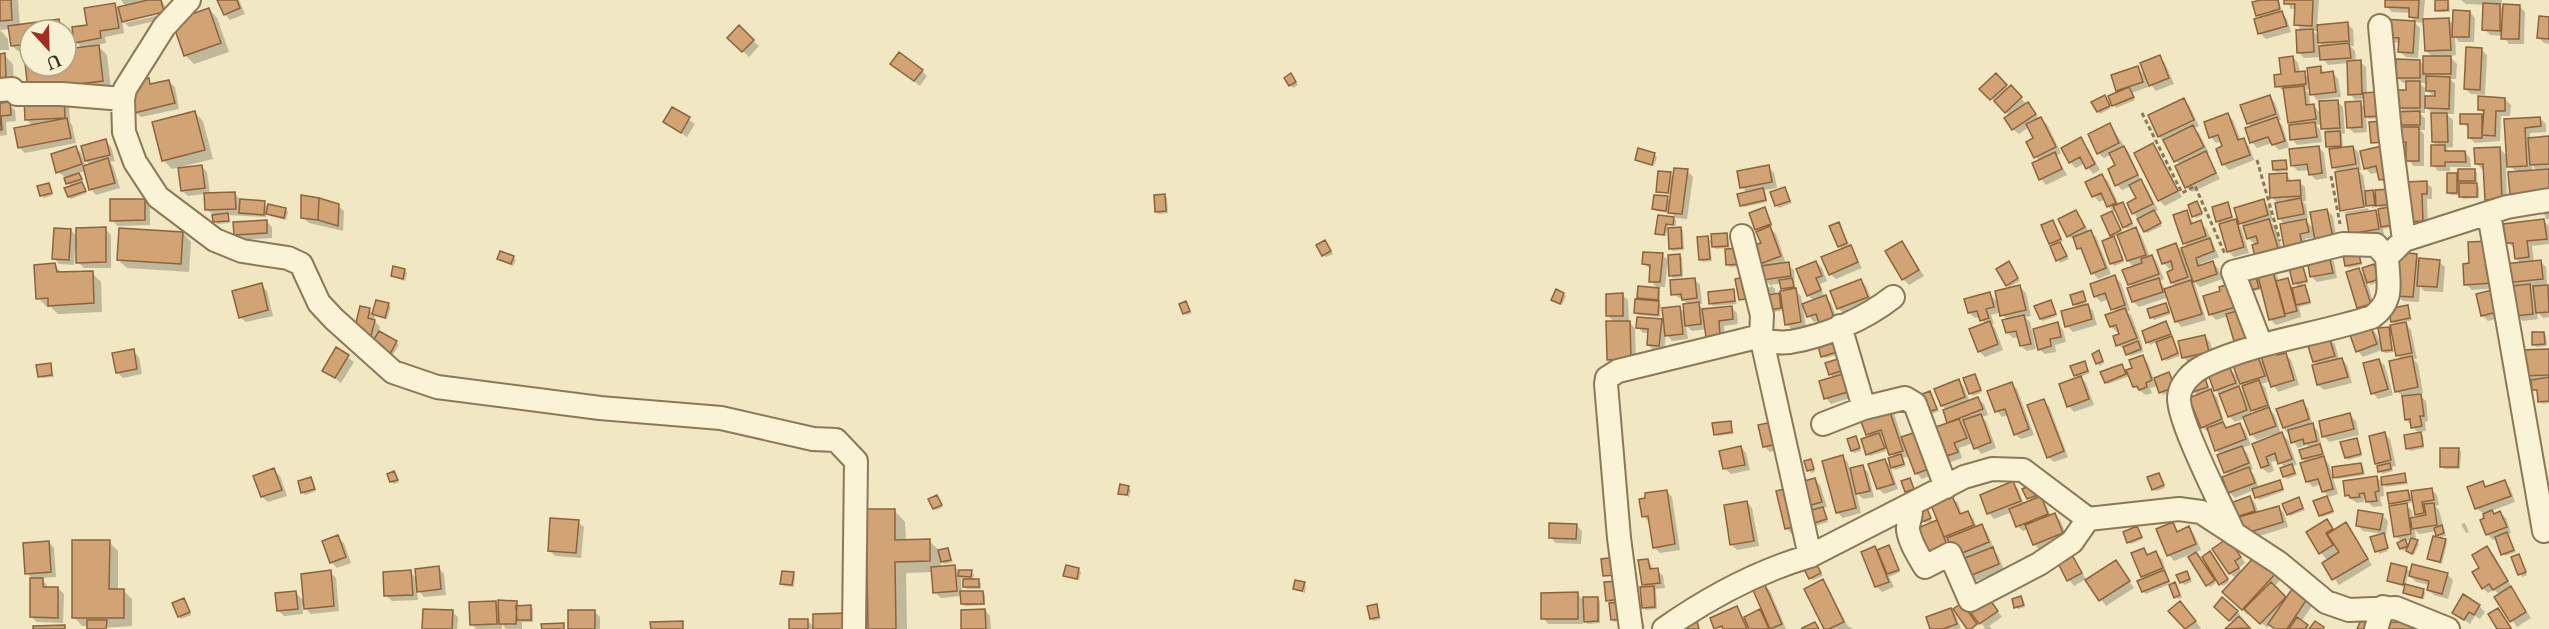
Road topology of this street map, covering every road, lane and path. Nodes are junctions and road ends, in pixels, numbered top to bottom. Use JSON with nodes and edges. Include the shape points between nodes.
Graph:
{"nodes":[{"id":1,"x":189,"y":0,"type":"edge"},
{"id":2,"x":2380,"y":26,"type":"dead end"},
{"id":3,"x":0,"y":90,"type":"edge"},
{"id":4,"x":123,"y":99,"type":"junction"},
{"id":5,"x":2142,"y":113,"type":"dead end"},
{"id":6,"x":2257,"y":160,"type":"dead end"},
{"id":7,"x":2331,"y":176,"type":"dead end"},
{"id":8,"x":2549,"y":200,"type":"edge"},
{"id":9,"x":2488,"y":214,"type":"junction"},
{"id":10,"x":1742,"y":236,"type":"dead end"},
{"id":11,"x":2404,"y":240,"type":"junction"},
{"id":12,"x":2343,"y":244,"type":"junction"},
{"id":13,"x":2285,"y":257,"type":"junction"},
{"id":14,"x":2387,"y":257,"type":"junction"},
{"id":15,"x":2233,"y":272,"type":"junction"},
{"id":16,"x":1893,"y":297,"type":"dead end"},
{"id":17,"x":1840,"y":326,"type":"junction"},
{"id":18,"x":1762,"y":339,"type":"junction"},
{"id":19,"x":2261,"y":345,"type":"junction"},
{"id":20,"x":1864,"y":408,"type":"junction"},
{"id":21,"x":1823,"y":424,"type":"dead end"},
{"id":22,"x":1946,"y":487,"type":"junction"},
{"id":23,"x":1909,"y":506,"type":"junction"},
{"id":24,"x":2088,"y":519,"type":"junction"},
{"id":25,"x":2544,"y":531,"type":"dead end"},
{"id":26,"x":2235,"y":535,"type":"junction"},
{"id":27,"x":1810,"y":556,"type":"junction"},
{"id":28,"x":2384,"y":607,"type":"junction"},
{"id":29,"x":854,"y":629,"type":"edge"},
{"id":30,"x":1631,"y":629,"type":"edge"},
{"id":31,"x":1664,"y":629,"type":"edge"},
{"id":32,"x":2376,"y":629,"type":"edge"},
{"id":33,"x":2448,"y":629,"type":"edge"}],
"edges":[{"from":1,"to":4,"type":"street","via":[[158,35],[125,89]]},
{"from":2,"to":11,"type":"street"},
{"from":3,"to":4,"type":"street"},
{"from":4,"to":29,"type":"street","via":[[124,132],[135,162],[158,197],[215,240],[242,251],[288,258],[301,264],[319,303],[393,372],[437,387],[600,408],[720,418],[813,439],[836,440],[856,460]]},
{"from":5,"to":15,"type":"path","via":[[2182,193],[2196,186]]},
{"from":6,"to":13,"type":"path"},
{"from":7,"to":12,"type":"path"},
{"from":8,"to":9,"type":"street"},
{"from":9,"to":11,"type":"street"},
{"from":9,"to":25,"type":"street"},
{"from":10,"to":18,"type":"street","via":[[1761,315]]},
{"from":11,"to":14,"type":"street"},
{"from":12,"to":13,"type":"street"},
{"from":12,"to":14,"type":"street","via":[[2376,245]]},
{"from":13,"to":15,"type":"street"},
{"from":14,"to":19,"type":"street","via":[[2389,295],[2383,309],[2372,317]]},
{"from":15,"to":19,"type":"street"},
{"from":16,"to":17,"type":"street","via":[[1870,314]]},
{"from":17,"to":18,"type":"street","via":[[1789,342]]},
{"from":17,"to":20,"type":"street"},
{"from":18,"to":27,"type":"street"},
{"from":18,"to":30,"type":"street","via":[[1618,371],[1607,378],[1619,538]]},
{"from":19,"to":26,"type":"street","via":[[2202,367],[2184,383],[2179,397],[2184,420]]},
{"from":20,"to":21,"type":"street"},
{"from":20,"to":22,"type":"street","via":[[1905,398],[1915,404]]},
{"from":22,"to":23,"type":"street"},
{"from":22,"to":24,"type":"street","via":[[1992,469],[2023,470]]},
{"from":23,"to":24,"type":"street","via":[[1911,517],[1907,527],[1925,567],[1950,554],[1970,600],[2072,542]]},
{"from":23,"to":27,"type":"street"},
{"from":24,"to":26,"type":"street","via":[[2179,509],[2201,512]]},
{"from":26,"to":28,"type":"street","via":[[2279,563],[2326,602],[2349,610]]},
{"from":27,"to":31,"type":"street","via":[[1758,575]]},
{"from":28,"to":32,"type":"street"},
{"from":28,"to":33,"type":"street","via":[[2420,616]]}]}
